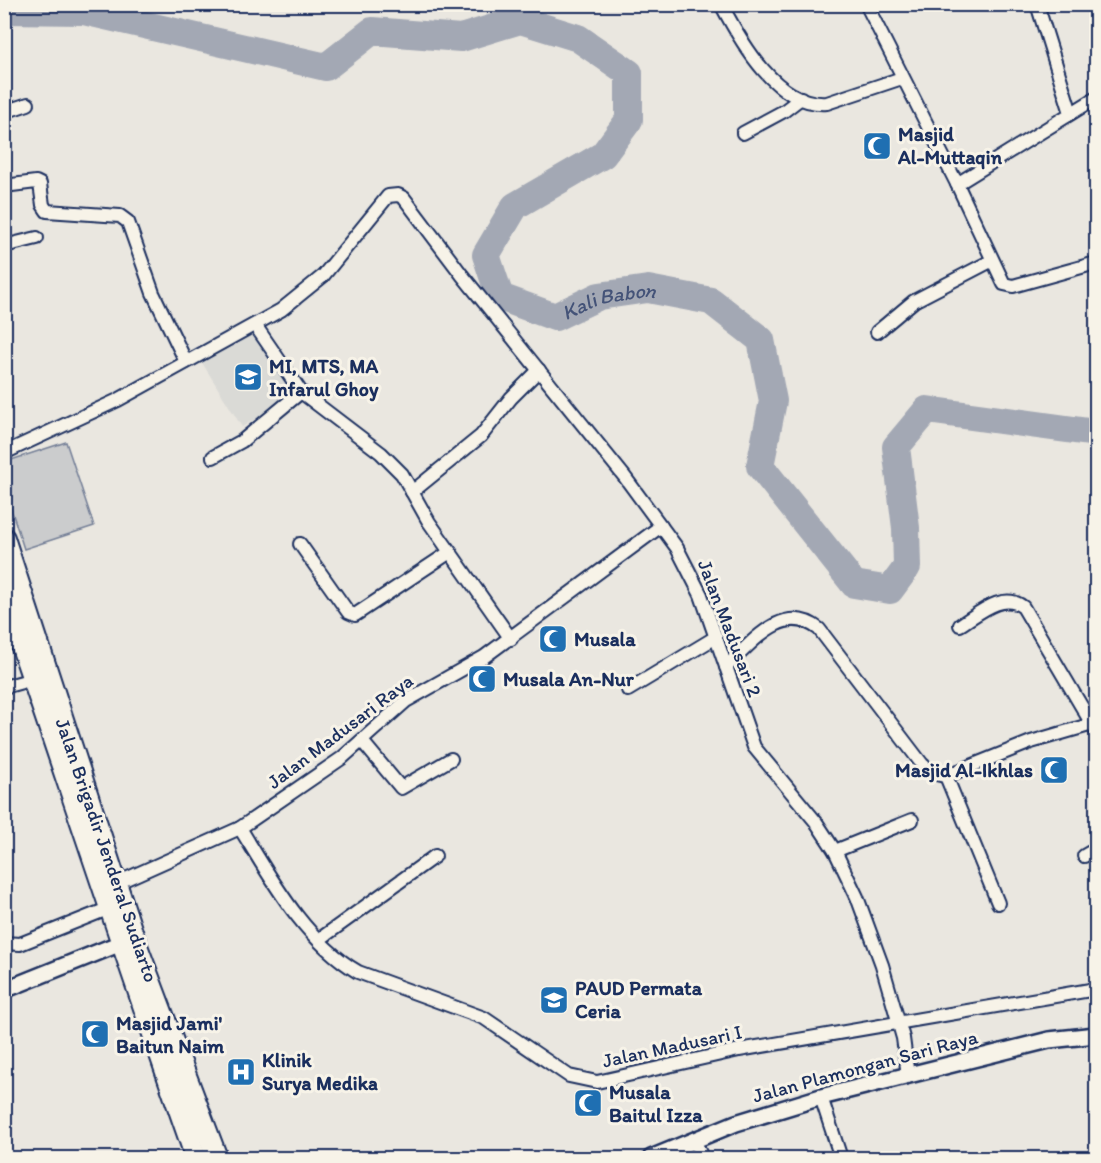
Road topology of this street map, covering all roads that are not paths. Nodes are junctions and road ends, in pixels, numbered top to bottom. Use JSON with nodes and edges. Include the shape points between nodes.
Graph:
{"nodes":[{"id":1,"x":722,"y":4,"type":"edge"},
{"id":2,"x":866,"y":4,"type":"edge"},
{"id":3,"x":1037,"y":4,"type":"edge"},
{"id":4,"x":902,"y":78,"type":"junction"},
{"id":5,"x":801,"y":98,"type":"junction"},
{"id":6,"x":1096,"y":98,"type":"edge"},
{"id":7,"x":28,"y":104,"type":"dead end"},
{"id":8,"x":4,"y":112,"type":"edge"},
{"id":9,"x":1071,"y":113,"type":"junction"},
{"id":10,"x":743,"y":133,"type":"dead end"},
{"id":11,"x":957,"y":184,"type":"junction"},
{"id":12,"x":4,"y":186,"type":"edge"},
{"id":13,"x":37,"y":237,"type":"dead end"},
{"id":14,"x":4,"y":246,"type":"edge"},
{"id":15,"x":991,"y":261,"type":"junction"},
{"id":16,"x":1096,"y":263,"type":"edge"},
{"id":17,"x":255,"y":325,"type":"junction"},
{"id":18,"x":877,"y":332,"type":"dead end"},
{"id":19,"x":186,"y":362,"type":"junction"},
{"id":20,"x":539,"y":370,"type":"junction"},
{"id":21,"x":301,"y":392,"type":"junction"},
{"id":22,"x":4,"y":453,"type":"edge"},
{"id":23,"x":213,"y":457,"type":"dead end"},
{"id":24,"x":412,"y":492,"type":"junction"},
{"id":25,"x":661,"y":526,"type":"junction"},
{"id":26,"x":4,"y":538,"type":"edge"},
{"id":27,"x":300,"y":544,"type":"dead end"},
{"id":28,"x":450,"y":552,"type":"junction"},
{"id":29,"x":4,"y":594,"type":"edge"},
{"id":30,"x":960,"y":625,"type":"dead end"},
{"id":31,"x":716,"y":637,"type":"junction"},
{"id":32,"x":511,"y":639,"type":"junction"},
{"id":33,"x":726,"y":667,"type":"junction"},
{"id":34,"x":33,"y":678,"type":"junction"},
{"id":35,"x":4,"y":687,"type":"edge"},
{"id":36,"x":628,"y":690,"type":"dead end"},
{"id":37,"x":1095,"y":727,"type":"edge"},
{"id":38,"x":362,"y":741,"type":"junction"},
{"id":39,"x":451,"y":759,"type":"dead end"},
{"id":40,"x":946,"y":776,"type":"junction"},
{"id":41,"x":912,"y":820,"type":"dead end"},
{"id":42,"x":240,"y":828,"type":"junction"},
{"id":43,"x":1096,"y":849,"type":"edge"},
{"id":44,"x":835,"y":851,"type":"junction"},
{"id":45,"x":435,"y":856,"type":"dead end"},
{"id":46,"x":1083,"y":856,"type":"dead end"},
{"id":47,"x":117,"y":883,"type":"junction"},
{"id":48,"x":998,"y":903,"type":"dead end"},
{"id":49,"x":110,"y":908,"type":"junction"},
{"id":50,"x":320,"y":939,"type":"junction"},
{"id":51,"x":127,"y":940,"type":"junction"},
{"id":52,"x":4,"y":943,"type":"edge"},
{"id":53,"x":1096,"y":989,"type":"edge"},
{"id":54,"x":4,"y":990,"type":"edge"},
{"id":55,"x":898,"y":1022,"type":"junction"},
{"id":56,"x":1096,"y":1035,"type":"edge"},
{"id":57,"x":908,"y":1076,"type":"junction"},
{"id":58,"x":821,"y":1097,"type":"junction"},
{"id":59,"x":694,"y":1139,"type":"junction"},
{"id":60,"x":196,"y":1158,"type":"edge"},
{"id":61,"x":217,"y":1158,"type":"edge"},
{"id":62,"x":651,"y":1158,"type":"edge"},
{"id":63,"x":702,"y":1158,"type":"edge"},
{"id":64,"x":842,"y":1158,"type":"edge"}],
"edges":[{"from":1,"to":5,"type":"street","via":[[759,68]]},
{"from":2,"to":4,"type":"street"},
{"from":3,"to":9,"type":"street"},
{"from":4,"to":5,"type":"street","via":[[827,103]]},
{"from":4,"to":11,"type":"street"},
{"from":5,"to":10,"type":"street"},
{"from":6,"to":9,"type":"street"},
{"from":7,"to":8,"type":"street"},
{"from":9,"to":11,"type":"street"},
{"from":11,"to":15,"type":"street"},
{"from":12,"to":19,"type":"street","via":[[36,182],[40,184],[47,211],[120,216],[128,222],[153,293]]},
{"from":13,"to":14,"type":"street"},
{"from":15,"to":16,"type":"street","via":[[1004,284],[1013,286]]},
{"from":15,"to":18,"type":"street","via":[[921,297]]},
{"from":17,"to":19,"type":"street"},
{"from":17,"to":20,"type":"street","name":"Jalan Madusari 2","via":[[323,276],[382,202],[392,195],[404,198]]},
{"from":17,"to":21,"type":"street"},
{"from":19,"to":22,"type":"street","via":[[118,400]]},
{"from":20,"to":24,"type":"street","via":[[481,436]]},
{"from":20,"to":25,"type":"street","name":"Jalan Madusari 2"},
{"from":21,"to":23,"type":"street","via":[[242,441]]},
{"from":21,"to":24,"type":"street","via":[[381,453],[402,474]]},
{"from":24,"to":28,"type":"street"},
{"from":25,"to":31,"type":"street","name":"Jalan Madusari 2","via":[[689,570]]},
{"from":25,"to":32,"type":"street","name":"Jalan Madusari Raya"},
{"from":26,"to":47,"type":"main road","name":"Jalan Brigadir Jenderal Sudiarto"},
{"from":27,"to":28,"type":"street","via":[[348,612],[355,615]]},
{"from":28,"to":32,"type":"street"},
{"from":29,"to":34,"type":"main road","name":"Jalan Brigadir Jenderal Sudiarto"},
{"from":30,"to":37,"type":"street","via":[[1002,601],[1018,603],[1033,621]]},
{"from":31,"to":33,"type":"street","name":"Jalan Madusari 2"},
{"from":31,"to":36,"type":"street"},
{"from":32,"to":38,"type":"street","name":"Jalan Madusari Raya","via":[[406,701]]},
{"from":33,"to":40,"type":"street","via":[[772,626],[794,618],[811,623],[922,764],[930,772]]},
{"from":33,"to":44,"type":"street","name":"Jalan Madusari 2","via":[[754,747],[805,806]]},
{"from":34,"to":35,"type":"street"},
{"from":34,"to":49,"type":"main road","name":"Jalan Brigadir Jenderal Sudiarto"},
{"from":37,"to":40,"type":"street","via":[[1031,742]]},
{"from":38,"to":39,"type":"street","via":[[401,788]]},
{"from":38,"to":42,"type":"street","name":"Jalan Madusari Raya"},
{"from":40,"to":48,"type":"street"},
{"from":41,"to":44,"type":"street"},
{"from":42,"to":47,"type":"street","name":"Jalan Madusari Raya"},
{"from":42,"to":50,"type":"street","name":"Jalan Madusari I","via":[[286,902]]},
{"from":43,"to":46,"type":"street"},
{"from":44,"to":55,"type":"street","name":"Jalan Madusari 2","via":[[857,897]]},
{"from":45,"to":50,"type":"street"},
{"from":47,"to":51,"type":"main road","name":"Jalan Brigadir Jenderal Sudiarto"},
{"from":49,"to":51,"type":"main road","name":"Jalan Brigadir Jenderal Sudiarto"},
{"from":49,"to":52,"type":"street","via":[[20,944]]},
{"from":50,"to":55,"type":"street","name":"Jalan Madusari I","via":[[344,964],[358,972],[484,1018],[569,1076],[584,1081],[597,1082],[739,1050]]},
{"from":51,"to":54,"type":"street"},
{"from":51,"to":60,"type":"main road","name":"Jalan Brigadir Jenderal Sudiarto"},
{"from":51,"to":61,"type":"main road","name":"Jalan Brigadir Jenderal Sudiarto"},
{"from":53,"to":55,"type":"street","name":"Jalan Madusari I"},
{"from":55,"to":57,"type":"street","name":"Jalan Madusari 2"},
{"from":56,"to":57,"type":"street","name":"Jalan Plamongan Sari Raya","via":[[1049,1040]]},
{"from":57,"to":58,"type":"street","name":"Jalan Plamongan Sari Raya"},
{"from":58,"to":59,"type":"street","name":"Jalan Plamongan Sari Raya"},
{"from":58,"to":64,"type":"street"},
{"from":59,"to":62,"type":"street","name":"Jalan Plamongan Sari Raya"},
{"from":59,"to":63,"type":"street"}]}
